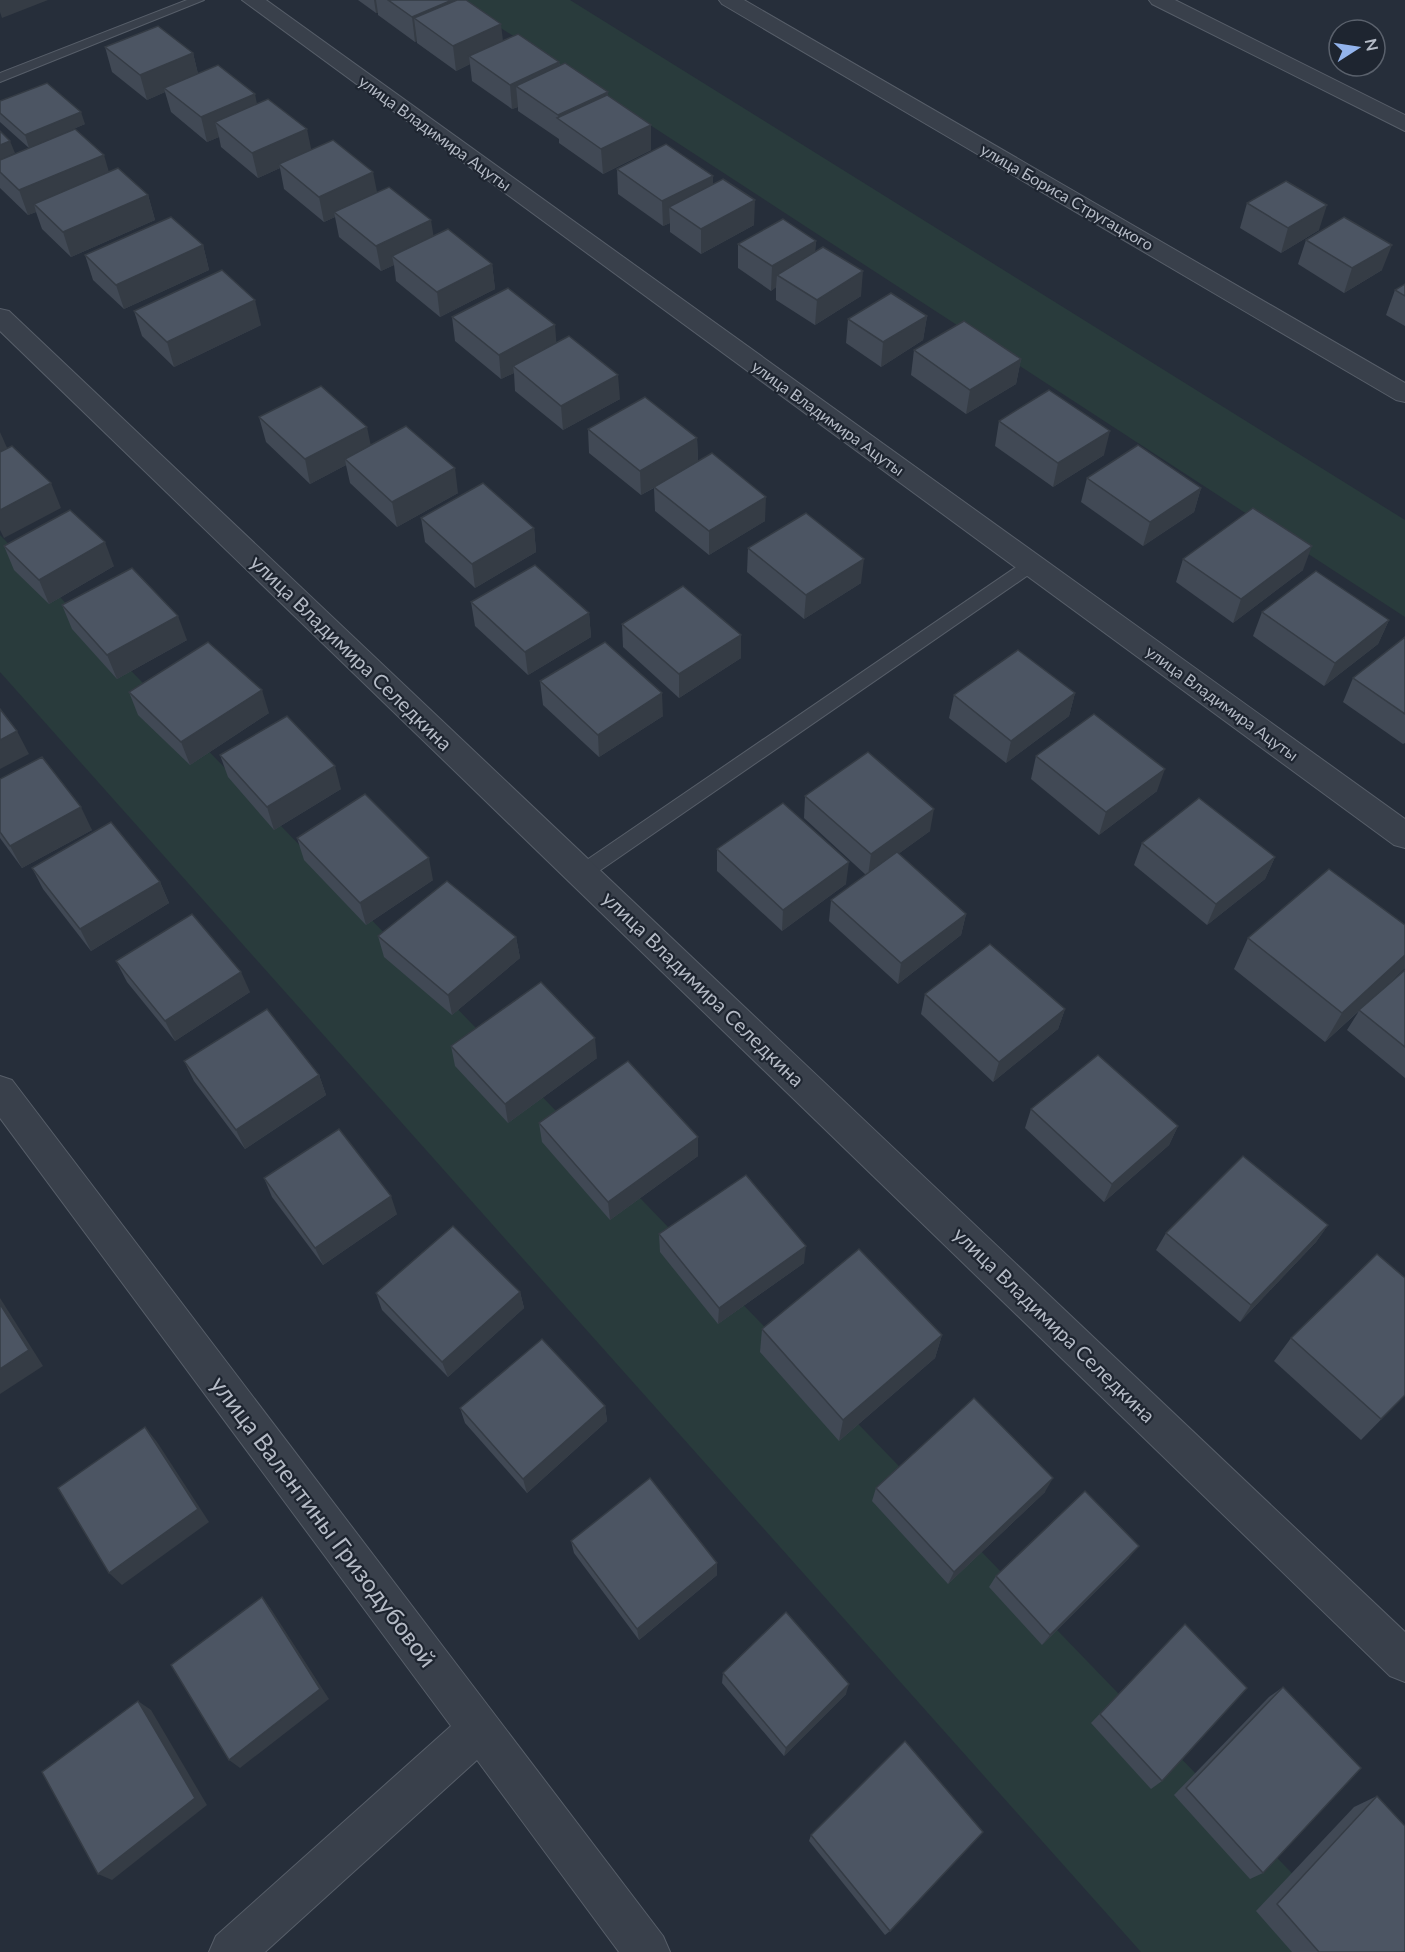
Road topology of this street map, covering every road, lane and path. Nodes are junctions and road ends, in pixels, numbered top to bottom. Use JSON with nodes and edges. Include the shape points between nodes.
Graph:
{"nodes":[{"id":1,"x":198,"y":0,"type":"edge"},
{"id":2,"x":252,"y":0,"type":"edge"},
{"id":3,"x":729,"y":0,"type":"edge"},
{"id":4,"x":1159,"y":0,"type":"edge"},
{"id":5,"x":0,"y":78,"type":"edge"},
{"id":6,"x":1405,"y":124,"type":"edge"},
{"id":7,"x":0,"y":316,"type":"edge"},
{"id":8,"x":1405,"y":394,"type":"edge"},
{"id":9,"x":1031,"y":565,"type":"junction"},
{"id":10,"x":1405,"y":836,"type":"edge"},
{"id":11,"x":582,"y":873,"type":"junction"},
{"id":12,"x":0,"y":1091,"type":"edge"},
{"id":13,"x":1405,"y":1661,"type":"edge"},
{"id":14,"x":479,"y":1729,"type":"junction"},
{"id":15,"x":232,"y":1952,"type":"edge"},
{"id":16,"x":647,"y":1952,"type":"edge"}],
"edges":[{"from":1,"to":5,"type":"lane"},
{"from":2,"to":9,"type":"street","name":"улица Владимира Ацуты"},
{"from":3,"to":8,"type":"street","name":"улица Бориса Стругацкого"},
{"from":4,"to":6,"type":"street"},
{"from":7,"to":11,"type":"street","name":"улица Владимира Селедкина"},
{"from":9,"to":10,"type":"street","name":"улица Владимира Ацуты"},
{"from":9,"to":11,"type":"lane"},
{"from":11,"to":13,"type":"street","name":"улица Владимира Селедкина"},
{"from":12,"to":14,"type":"street","name":"улица Валентины Гризодубовой"},
{"from":14,"to":15,"type":"street"},
{"from":14,"to":16,"type":"street","name":"улица Валентины Гризодубовой"}]}
